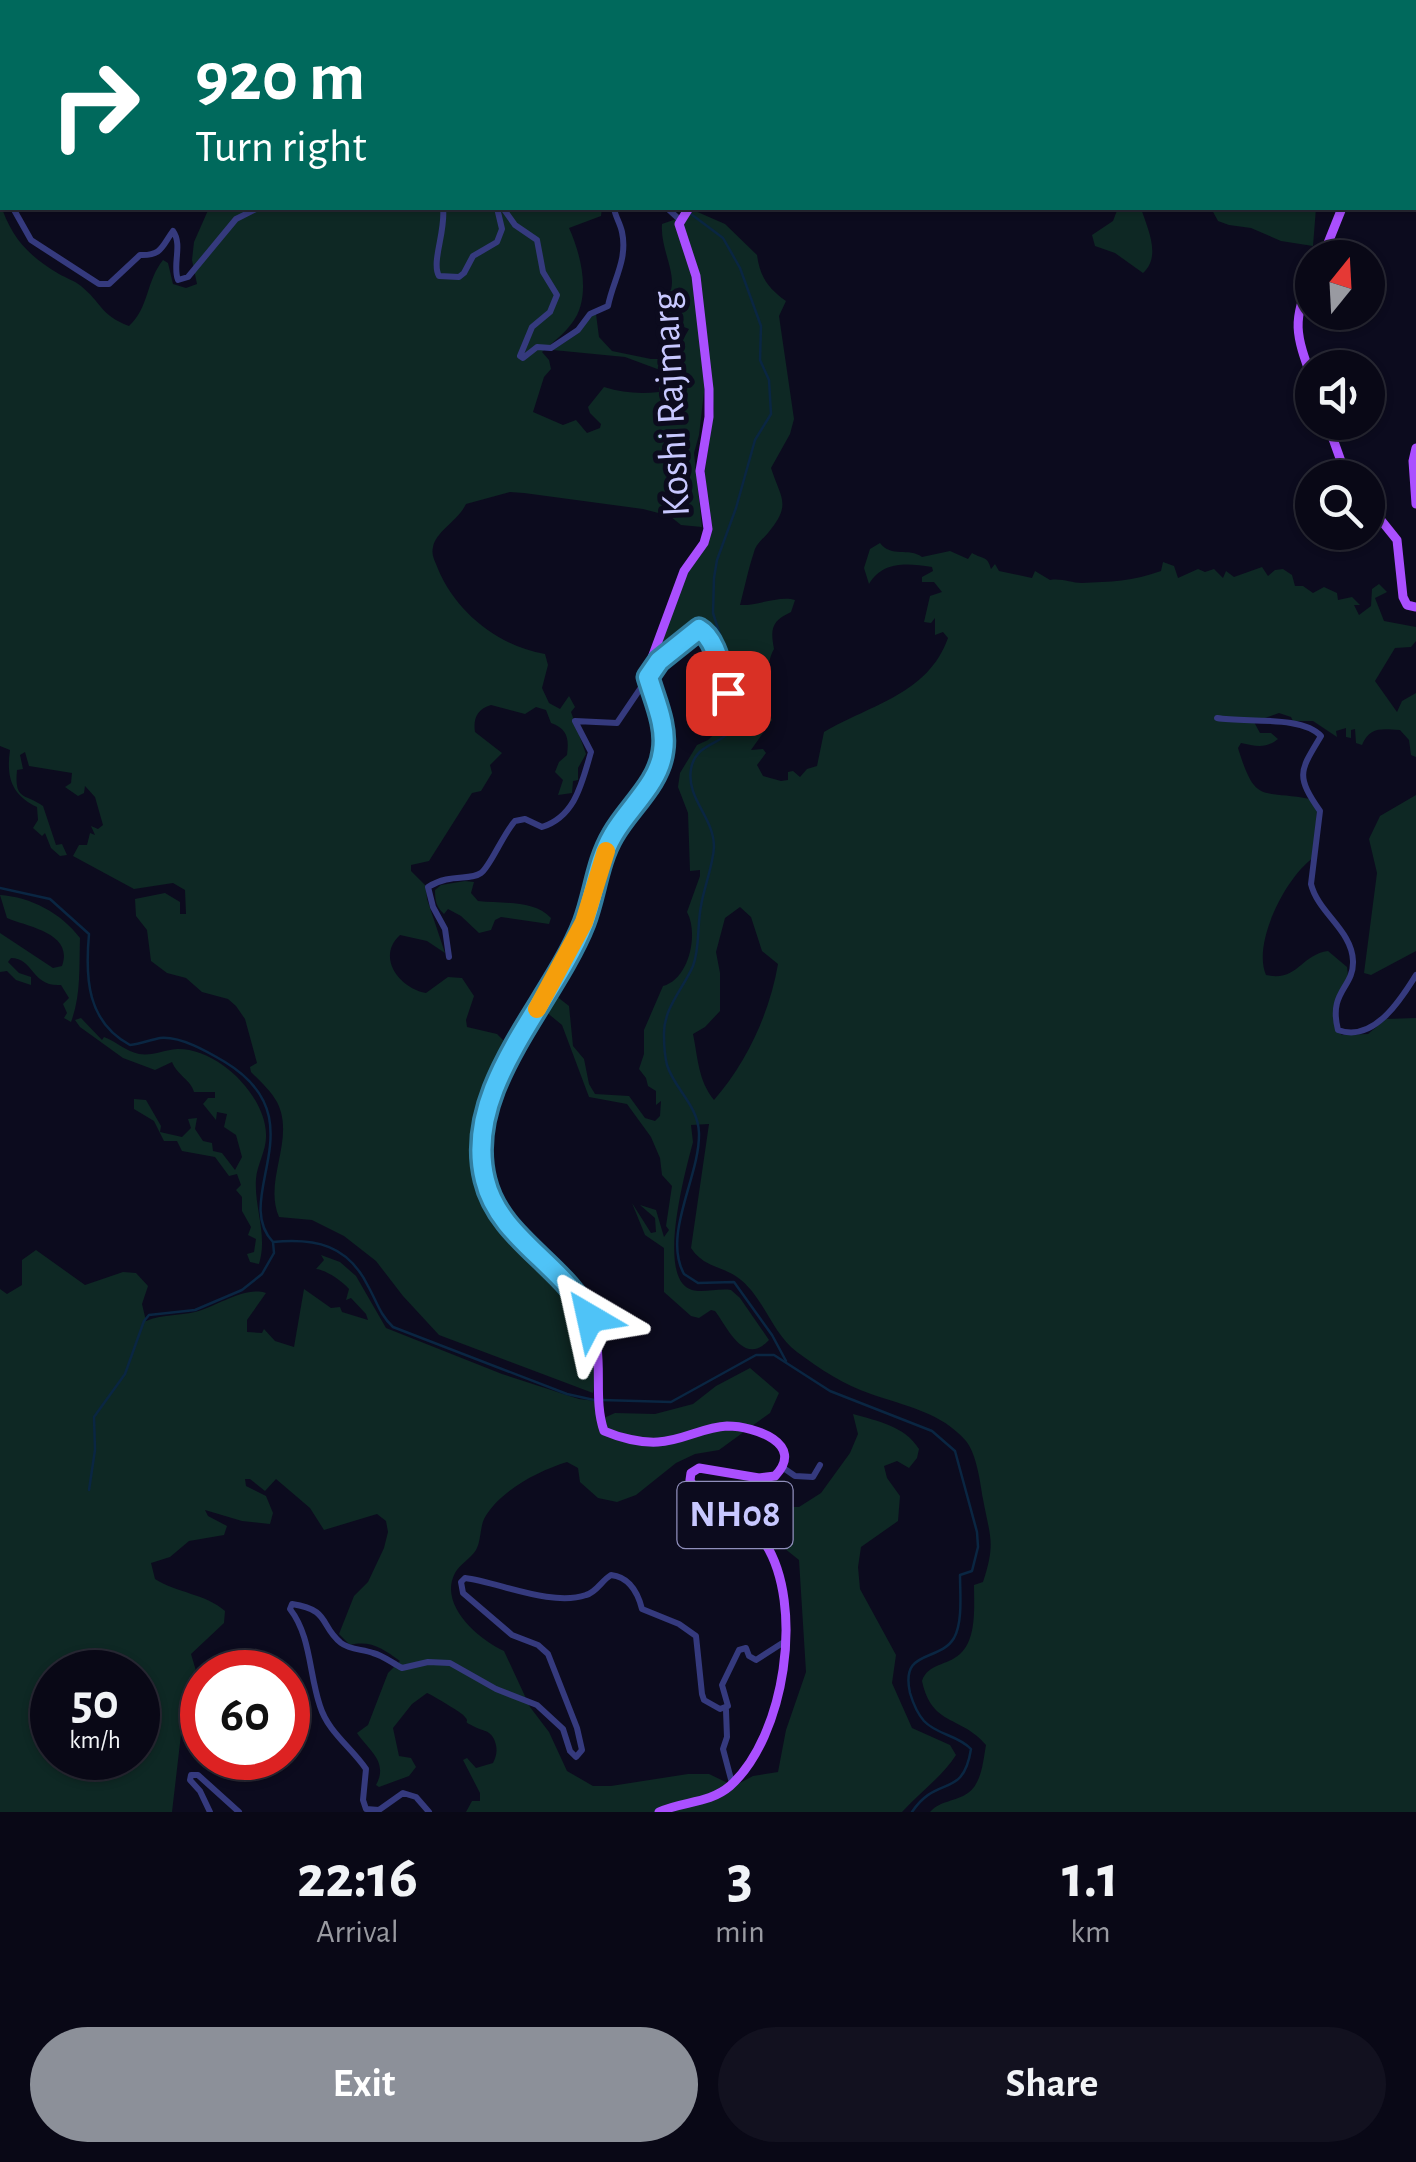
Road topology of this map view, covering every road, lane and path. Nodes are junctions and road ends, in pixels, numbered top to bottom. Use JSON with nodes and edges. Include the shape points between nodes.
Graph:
{"nodes":[{"id":1,"x":14,"y":210,"type":"edge"},
{"id":2,"x":254,"y":210,"type":"edge"},
{"id":3,"x":442,"y":210,"type":"edge"},
{"id":4,"x":500,"y":210,"type":"edge"},
{"id":5,"x":502,"y":210,"type":"edge"},
{"id":6,"x":615,"y":210,"type":"edge"},
{"id":7,"x":1341,"y":210,"type":"edge"},
{"id":8,"x":684,"y":215,"type":"edge"},
{"id":9,"x":1329,"y":240,"type":"edge"},
{"id":10,"x":1416,"y":448,"type":"edge"},
{"id":11,"x":1416,"y":504,"type":"edge"},
{"id":12,"x":1385,"y":525,"type":"edge"},
{"id":13,"x":1411,"y":606,"type":"edge"},
{"id":14,"x":1416,"y":615,"type":"edge"},
{"id":15,"x":648,"y":677,"type":"junction"},
{"id":16,"x":1217,"y":718,"type":"dead end"},
{"id":17,"x":722,"y":730,"type":"dead end"},
{"id":18,"x":449,"y":957,"type":"dead end"},
{"id":19,"x":1416,"y":975,"type":"edge"},
{"id":20,"x":820,"y":1465,"type":"dead end"},
{"id":21,"x":782,"y":1468,"type":"junction"},
{"id":22,"x":784,"y":1642,"type":"junction"},
{"id":23,"x":726,"y":1710,"type":"junction"},
{"id":24,"x":732,"y":1784,"type":"junction"},
{"id":25,"x":210,"y":1812,"type":"edge"},
{"id":26,"x":240,"y":1812,"type":"edge"},
{"id":27,"x":429,"y":1812,"type":"edge"},
{"id":28,"x":659,"y":1812,"type":"edge"}],
"edges":[{"from":1,"to":2,"type":"street","via":[[32,240],[100,284],[109,284],[140,255],[162,251],[173,230],[174,275],[188,277],[236,220]]},
{"from":3,"to":4,"type":"street","via":[[434,271],[449,278],[498,242]]},
{"from":5,"to":6,"type":"street","via":[[537,240],[543,272],[557,295],[532,327],[523,358],[537,347],[552,348],[608,306],[624,252]]},
{"from":7,"to":9,"type":"main road"},
{"from":8,"to":15,"type":"main road","name":"Koshi Rajmarg","via":[[680,233],[696,276],[708,389],[700,460],[708,529],[684,572]]},
{"from":10,"to":11,"type":"main road"},
{"from":12,"to":13,"type":"main road","via":[[1397,540]]},
{"from":13,"to":14,"type":"street"},
{"from":15,"to":17,"type":"street","via":[[680,642],[699,629],[707,633],[732,714]]},
{"from":15,"to":18,"type":"street","via":[[617,723],[575,722],[590,752],[565,815],[542,827],[516,821],[483,872],[428,887]]},
{"from":15,"to":21,"type":"main road","number":"NH08","via":[[662,723],[660,763],[612,836],[584,922],[486,1108],[483,1173],[509,1226],[586,1310],[596,1336],[602,1426],[608,1433],[652,1442],[729,1426],[763,1432],[781,1443]]},
{"from":16,"to":19,"type":"street","via":[[1301,724],[1321,736],[1301,770],[1303,787],[1320,811],[1313,895],[1347,939],[1353,960],[1337,995],[1338,1030],[1374,1028]]},
{"from":20,"to":21,"type":"street","via":[[813,1477]]},
{"from":21,"to":22,"type":"main road","number":"NH08","via":[[767,1478],[699,1468],[690,1480],[765,1542],[784,1593]]},
{"from":22,"to":23,"type":"street","via":[[756,1660],[746,1648],[739,1650],[722,1685]]},
{"from":22,"to":24,"type":"main road","number":"NH08","via":[[775,1715]]},
{"from":23,"to":24,"type":"street","via":[[724,1749]]},
{"from":23,"to":27,"type":"street","via":[[702,1694],[696,1636],[642,1609],[636,1592],[618,1576],[577,1597],[507,1590],[471,1578],[461,1582],[463,1593],[512,1635],[548,1654],[577,1728],[582,1750],[576,1756],[563,1729],[537,1705],[450,1663],[402,1668],[347,1647],[323,1616],[292,1604],[320,1708],[366,1769],[366,1809],[379,1810],[403,1792]]},
{"from":24,"to":28,"type":"main road","via":[[717,1796]]},
{"from":25,"to":26,"type":"street","via":[[190,1775]]}]}
